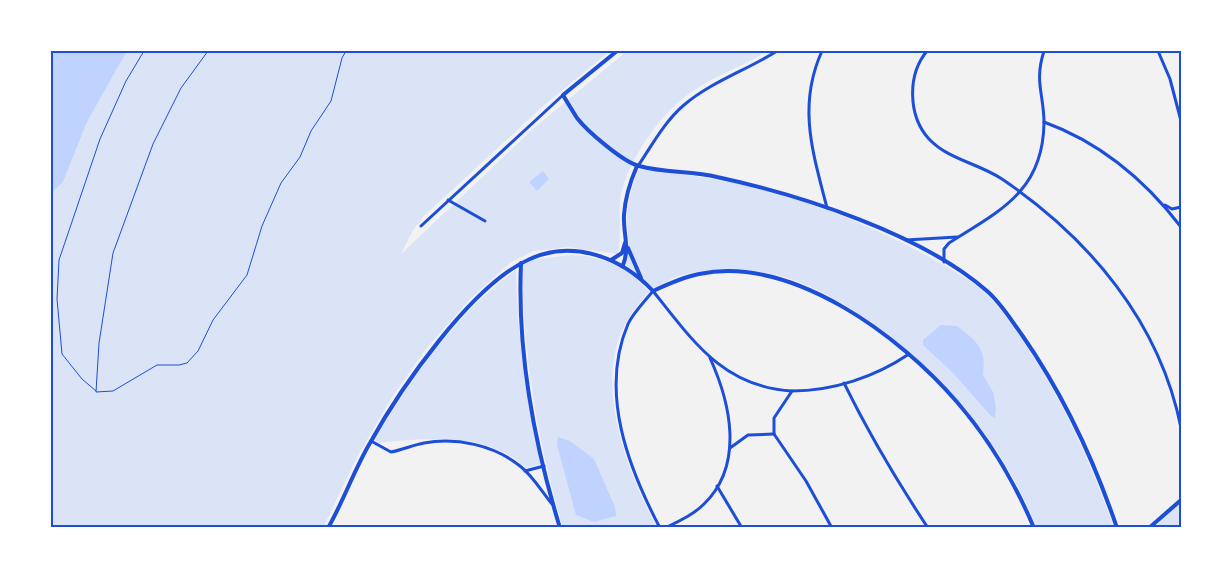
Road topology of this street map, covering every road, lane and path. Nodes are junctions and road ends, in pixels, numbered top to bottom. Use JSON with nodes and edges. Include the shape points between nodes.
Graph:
{"nodes":[{"id":1,"x":144,"y":51,"type":"edge"},
{"id":2,"x":208,"y":51,"type":"edge"},
{"id":3,"x":346,"y":51,"type":"edge"},
{"id":4,"x":617,"y":51,"type":"edge"},
{"id":5,"x":777,"y":51,"type":"edge"},
{"id":6,"x":927,"y":51,"type":"edge"},
{"id":7,"x":1044,"y":51,"type":"edge"},
{"id":8,"x":1158,"y":51,"type":"edge"},
{"id":9,"x":821,"y":52,"type":"edge"},
{"id":10,"x":563,"y":95,"type":"junction"},
{"id":11,"x":1181,"y":121,"type":"edge"},
{"id":12,"x":1044,"y":122,"type":"junction"},
{"id":13,"x":637,"y":166,"type":"junction"},
{"id":14,"x":1020,"y":193,"type":"junction"},
{"id":15,"x":448,"y":200,"type":"junction"},
{"id":16,"x":1163,"y":204,"type":"junction"},
{"id":17,"x":827,"y":208,"type":"junction"},
{"id":18,"x":1181,"y":208,"type":"edge"},
{"id":19,"x":485,"y":221,"type":"dead end"},
{"id":20,"x":421,"y":226,"type":"dead end"},
{"id":21,"x":1181,"y":227,"type":"edge"},
{"id":22,"x":958,"y":237,"type":"junction"},
{"id":23,"x":904,"y":240,"type":"junction"},
{"id":24,"x":626,"y":241,"type":"junction"},
{"id":25,"x":627,"y":246,"type":"junction"},
{"id":26,"x":611,"y":260,"type":"junction"},
{"id":27,"x":944,"y":262,"type":"junction"},
{"id":28,"x":521,"y":263,"type":"junction"},
{"id":29,"x":623,"y":265,"type":"junction"},
{"id":30,"x":642,"y":280,"type":"junction"},
{"id":31,"x":653,"y":291,"type":"junction"},
{"id":32,"x":909,"y":354,"type":"junction"},
{"id":33,"x":709,"y":358,"type":"junction"},
{"id":34,"x":844,"y":383,"type":"junction"},
{"id":35,"x":792,"y":391,"type":"junction"},
{"id":36,"x":96,"y":392,"type":"junction"},
{"id":37,"x":1180,"y":419,"type":"edge"},
{"id":38,"x":1181,"y":428,"type":"edge"},
{"id":39,"x":774,"y":434,"type":"junction"},
{"id":40,"x":370,"y":441,"type":"junction"},
{"id":41,"x":729,"y":448,"type":"junction"},
{"id":42,"x":544,"y":466,"type":"junction"},
{"id":43,"x":525,"y":471,"type":"junction"},
{"id":44,"x":717,"y":486,"type":"junction"},
{"id":45,"x":1181,"y":500,"type":"edge"},
{"id":46,"x":553,"y":506,"type":"junction"},
{"id":47,"x":328,"y":528,"type":"edge"},
{"id":48,"x":560,"y":528,"type":"edge"},
{"id":49,"x":660,"y":528,"type":"edge"},
{"id":50,"x":665,"y":528,"type":"edge"},
{"id":51,"x":742,"y":528,"type":"edge"},
{"id":52,"x":832,"y":528,"type":"edge"},
{"id":53,"x":928,"y":528,"type":"edge"},
{"id":54,"x":1034,"y":528,"type":"edge"},
{"id":55,"x":1117,"y":528,"type":"edge"},
{"id":56,"x":1149,"y":528,"type":"edge"}],
"edges":[{"from":1,"to":36,"type":"path","via":[[126,81],[100,139],[59,260],[57,300],[62,354]]},
{"from":2,"to":36,"type":"path","via":[[181,88],[153,144],[113,253],[99,343]]},
{"from":3,"to":36,"type":"path","via":[[331,101],[311,130],[300,157],[281,183],[262,226],[247,275],[213,320],[198,352],[179,365],[157,365],[114,391]]},
{"from":4,"to":10,"type":"street"},
{"from":5,"to":13,"type":"street","via":[[683,106]]},
{"from":6,"to":14,"type":"street","via":[[916,71],[912,98],[928,138],[943,151],[987,170]]},
{"from":7,"to":12,"type":"street","via":[[1038,84]]},
{"from":8,"to":11,"type":"street"},
{"from":9,"to":17,"type":"street","via":[[810,90],[809,134]]},
{"from":10,"to":13,"type":"street","via":[[584,125]]},
{"from":10,"to":15,"type":"street"},
{"from":12,"to":14,"type":"street","via":[[1037,161]]},
{"from":12,"to":16,"type":"street","via":[[1100,150],[1136,177]]},
{"from":13,"to":17,"type":"street","via":[[716,177]]},
{"from":13,"to":24,"type":"street","via":[[626,201]]},
{"from":14,"to":22,"type":"street","via":[[1000,211]]},
{"from":14,"to":37,"type":"street","via":[[1052,217],[1118,285],[1150,339]]},
{"from":15,"to":19,"type":"street"},
{"from":15,"to":20,"type":"street"},
{"from":16,"to":18,"type":"street","via":[[1172,209]]},
{"from":16,"to":21,"type":"street"},
{"from":17,"to":23,"type":"street"},
{"from":22,"to":23,"type":"street"},
{"from":22,"to":27,"type":"street","via":[[944,249]]},
{"from":23,"to":27,"type":"street"},
{"from":24,"to":25,"type":"street"},
{"from":24,"to":26,"type":"street","via":[[622,253]]},
{"from":25,"to":29,"type":"street"},
{"from":25,"to":30,"type":"street"},
{"from":26,"to":28,"type":"street","via":[[591,254],[562,252]]},
{"from":26,"to":29,"type":"street"},
{"from":27,"to":55,"type":"street","via":[[988,292],[1032,349],[1077,429]]},
{"from":28,"to":40,"type":"street","via":[[474,302],[446,334],[419,366]]},
{"from":28,"to":42,"type":"street","via":[[520,319],[527,379]]},
{"from":29,"to":30,"type":"street"},
{"from":30,"to":31,"type":"street"},
{"from":31,"to":32,"type":"street","via":[[700,273],[747,273],[776,278],[841,305]]},
{"from":31,"to":33,"type":"street"},
{"from":31,"to":49,"type":"street","via":[[628,322],[615,365],[625,445],[632,470]]},
{"from":32,"to":34,"type":"street","via":[[892,366]]},
{"from":32,"to":54,"type":"street","via":[[957,402],[982,434],[1024,502]]},
{"from":33,"to":35,"type":"street","via":[[740,379],[757,386]]},
{"from":33,"to":41,"type":"street","via":[[727,402]]},
{"from":34,"to":35,"type":"street"},
{"from":34,"to":53,"type":"street","via":[[866,428]]},
{"from":35,"to":39,"type":"street","via":[[774,418]]},
{"from":37,"to":38,"type":"street"},
{"from":39,"to":41,"type":"street","via":[[748,435]]},
{"from":39,"to":52,"type":"street","via":[[806,481]]},
{"from":40,"to":43,"type":"street","via":[[391,452],[424,443],[455,441],[502,455]]},
{"from":40,"to":47,"type":"street"},
{"from":41,"to":44,"type":"street"},
{"from":42,"to":43,"type":"street"},
{"from":42,"to":46,"type":"street"},
{"from":43,"to":46,"type":"street"},
{"from":44,"to":50,"type":"street","via":[[696,511]]},
{"from":44,"to":51,"type":"street"},
{"from":45,"to":56,"type":"street"},
{"from":46,"to":48,"type":"street"}]}
